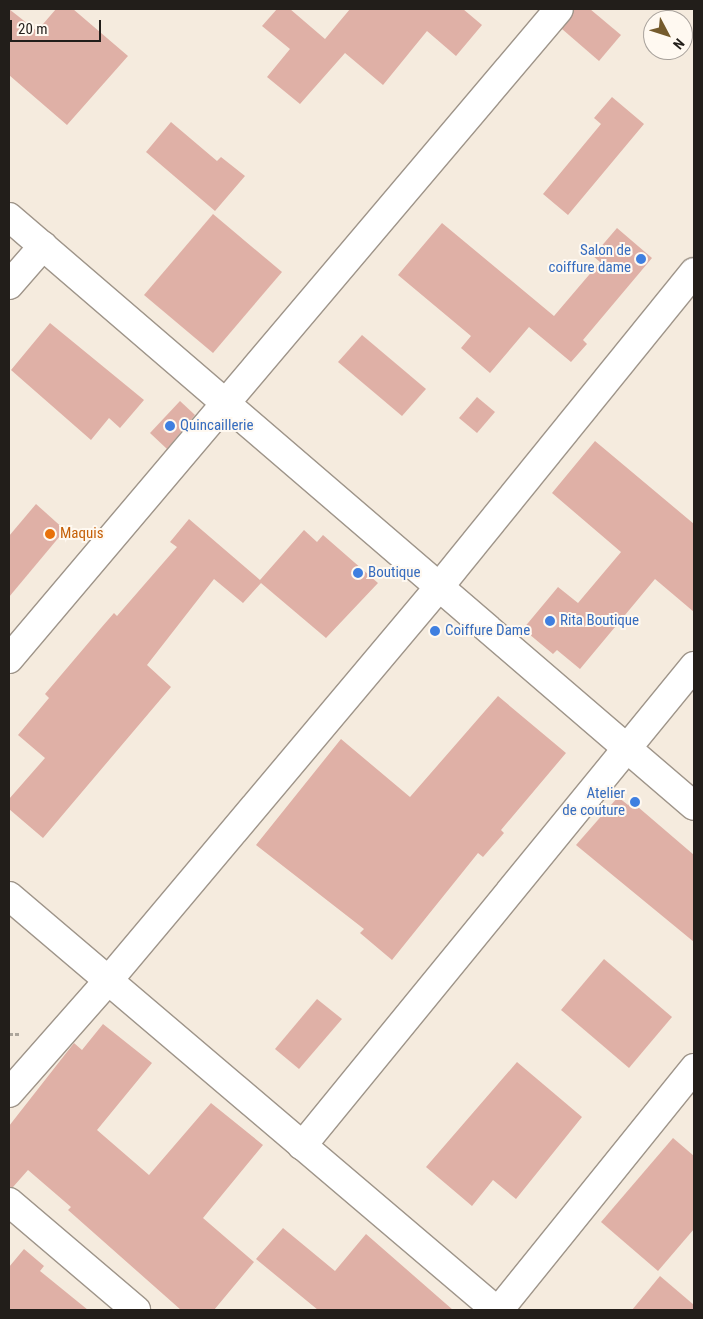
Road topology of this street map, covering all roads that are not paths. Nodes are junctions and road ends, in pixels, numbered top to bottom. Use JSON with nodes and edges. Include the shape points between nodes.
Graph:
{"nodes":[{"id":1,"x":556,"y":10,"type":"edge"},
{"id":2,"x":9,"y":217,"type":"edge"},
{"id":3,"x":43,"y":246,"type":"junction"},
{"id":4,"x":694,"y":272,"type":"edge"},
{"id":5,"x":9,"y":285,"type":"edge"},
{"id":6,"x":226,"y":404,"type":"junction"},
{"id":7,"x":439,"y":587,"type":"junction"},
{"id":8,"x":9,"y":658,"type":"edge"},
{"id":9,"x":694,"y":666,"type":"edge"},
{"id":10,"x":625,"y":747,"type":"junction"},
{"id":11,"x":694,"y":806,"type":"edge"},
{"id":12,"x":9,"y":896,"type":"edge"},
{"id":13,"x":107,"y":982,"type":"junction"},
{"id":14,"x":694,"y":1068,"type":"edge"},
{"id":15,"x":9,"y":1093,"type":"edge"},
{"id":16,"x":302,"y":1146,"type":"junction"},
{"id":17,"x":9,"y":1202,"type":"edge"},
{"id":18,"x":136,"y":1310,"type":"edge"},
{"id":19,"x":498,"y":1310,"type":"edge"}],
"edges":[{"from":1,"to":6,"type":"street"},
{"from":2,"to":3,"type":"street"},
{"from":3,"to":5,"type":"street"},
{"from":3,"to":6,"type":"street"},
{"from":4,"to":7,"type":"street"},
{"from":6,"to":7,"type":"street"},
{"from":6,"to":8,"type":"street"},
{"from":7,"to":10,"type":"street"},
{"from":7,"to":13,"type":"street"},
{"from":9,"to":10,"type":"street"},
{"from":10,"to":11,"type":"street"},
{"from":10,"to":16,"type":"street"},
{"from":12,"to":13,"type":"street"},
{"from":13,"to":15,"type":"street"},
{"from":13,"to":16,"type":"street"},
{"from":14,"to":19,"type":"street"},
{"from":16,"to":19,"type":"street"},
{"from":17,"to":18,"type":"street"}]}
